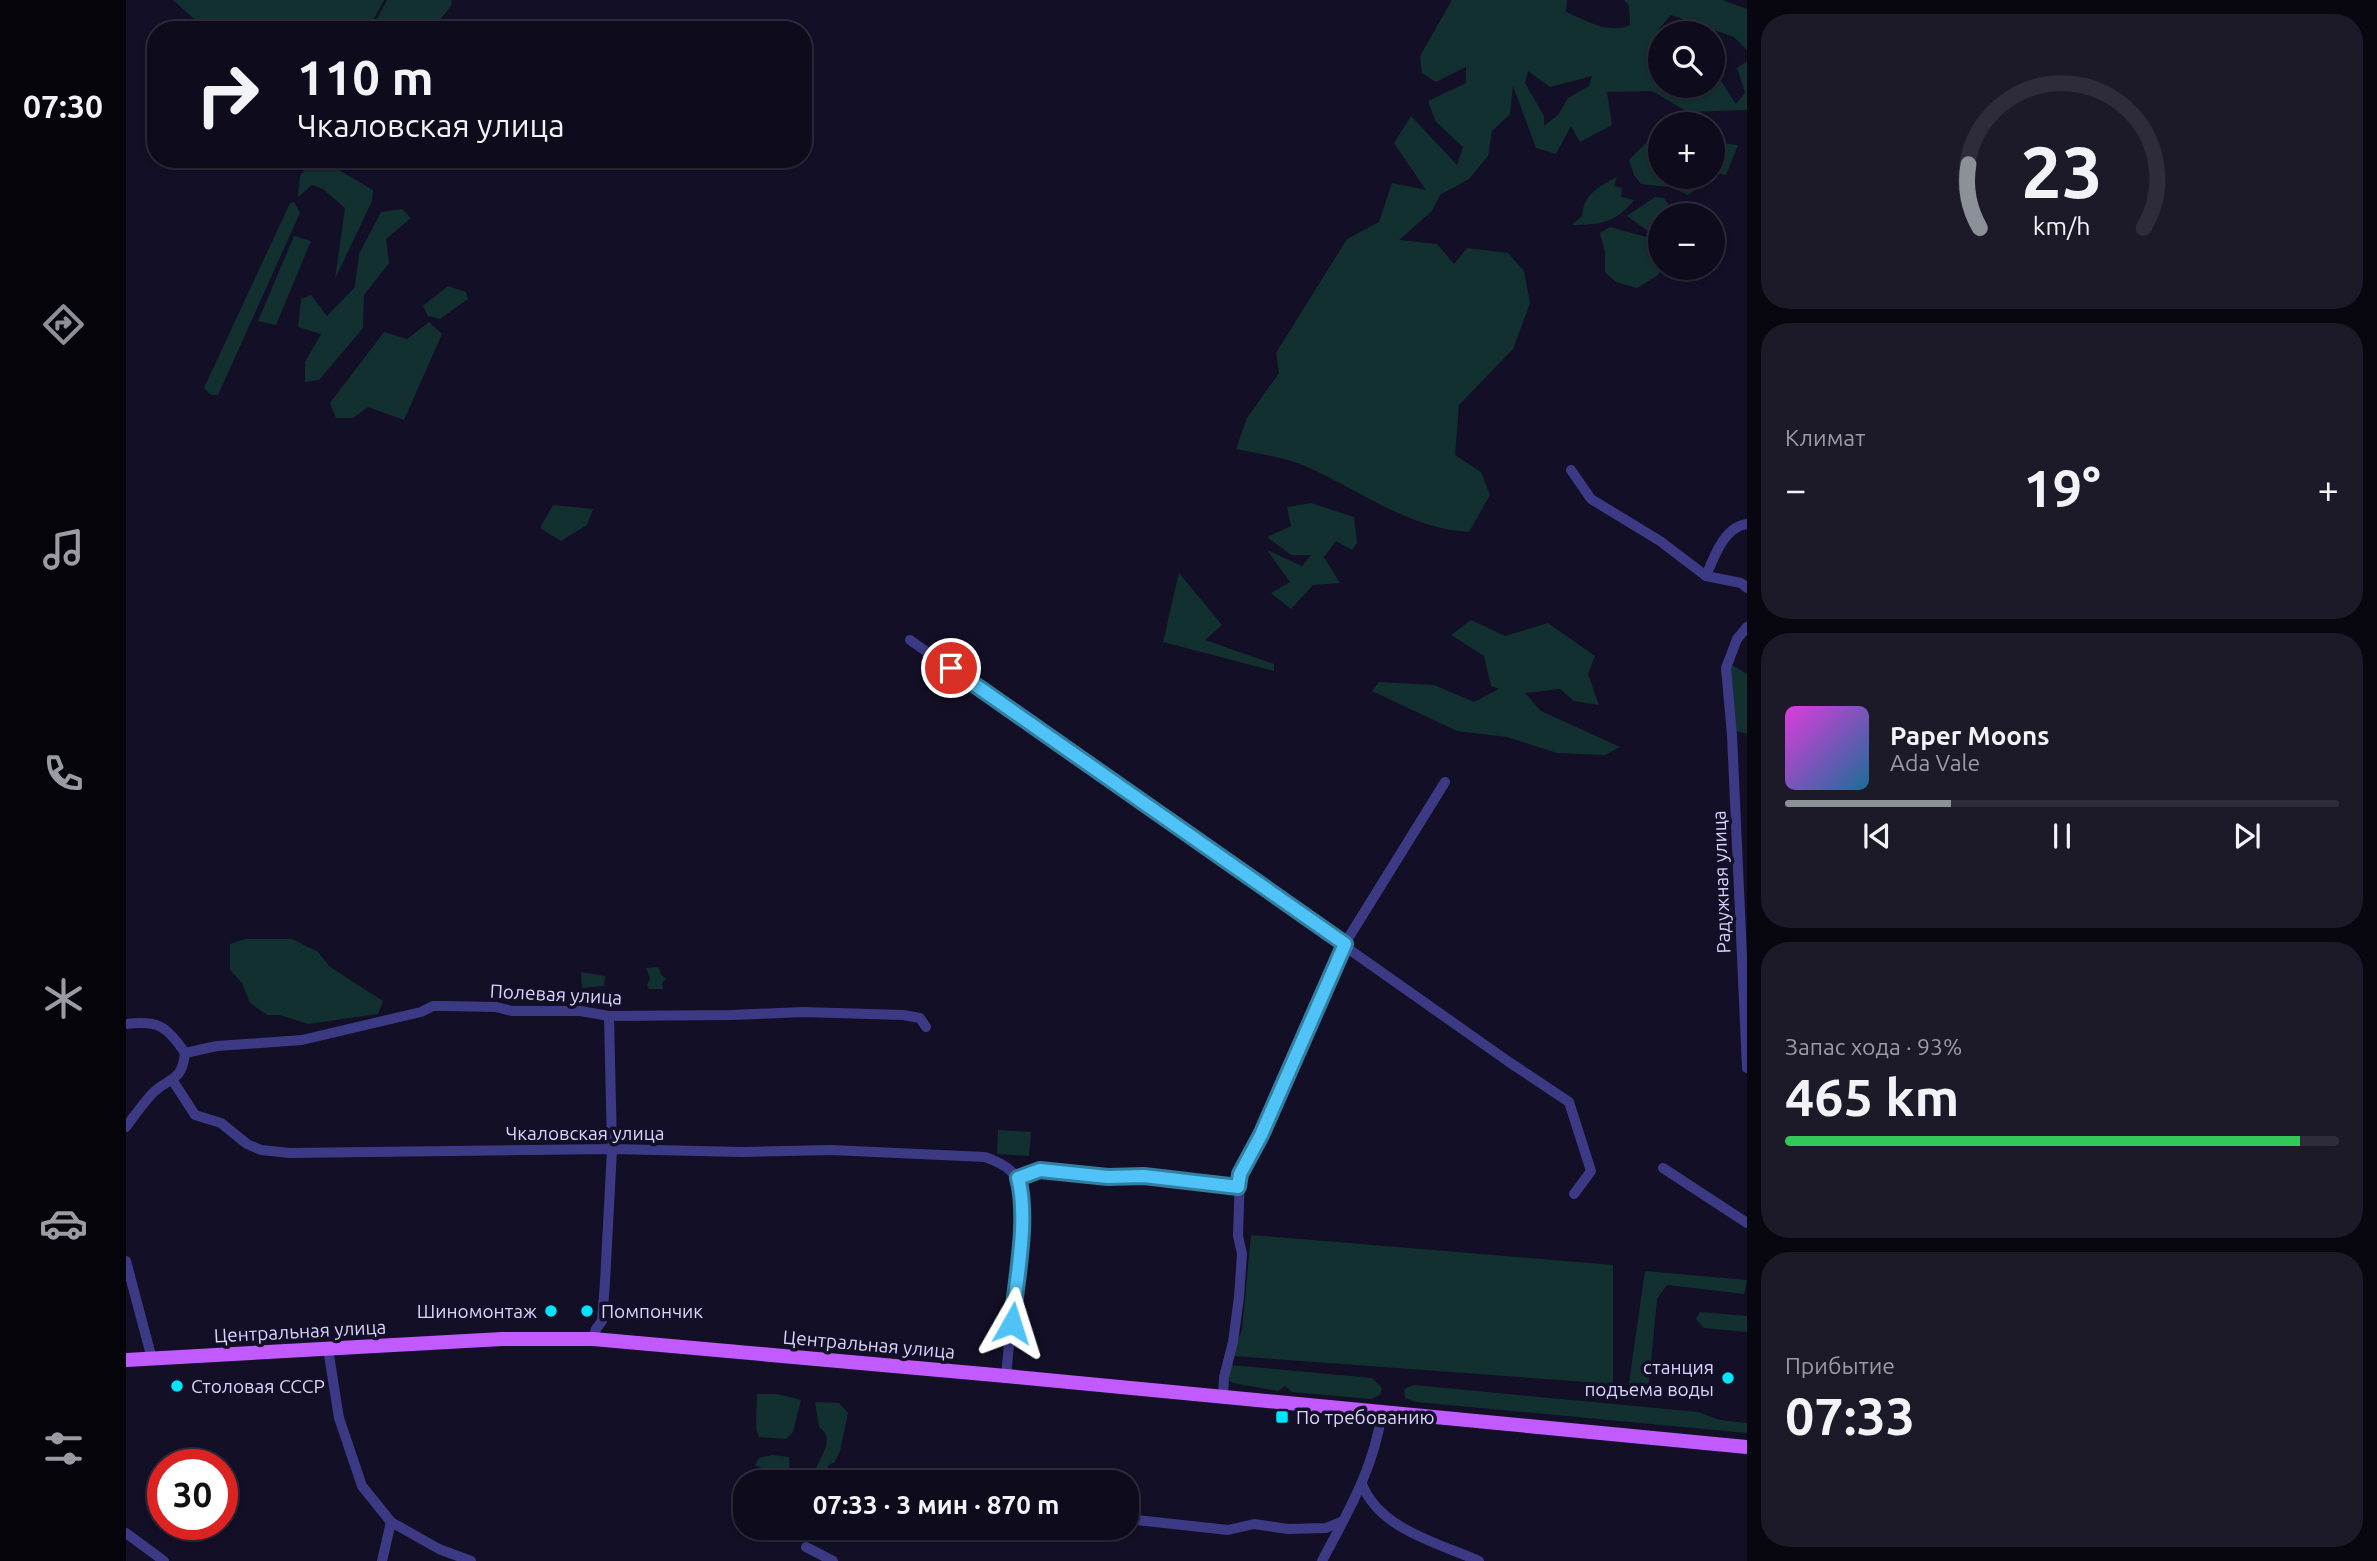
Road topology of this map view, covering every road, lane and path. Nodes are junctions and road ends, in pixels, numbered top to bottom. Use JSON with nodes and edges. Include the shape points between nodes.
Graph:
{"nodes":[{"id":1,"x":1571,"y":470,"type":"dead end"},
{"id":2,"x":1747,"y":524,"type":"edge"},
{"id":3,"x":1706,"y":576,"type":"junction"},
{"id":4,"x":1747,"y":588,"type":"edge"},
{"id":5,"x":1747,"y":626,"type":"edge"},
{"id":6,"x":910,"y":640,"type":"dead end"},
{"id":7,"x":1445,"y":782,"type":"dead end"},
{"id":8,"x":1345,"y":944,"type":"junction"},
{"id":9,"x":609,"y":1016,"type":"junction"},
{"id":10,"x":126,"y":1024,"type":"edge"},
{"id":11,"x":926,"y":1027,"type":"dead end"},
{"id":12,"x":185,"y":1053,"type":"junction"},
{"id":13,"x":1747,"y":1068,"type":"edge"},
{"id":14,"x":173,"y":1082,"type":"junction"},
{"id":15,"x":126,"y":1127,"type":"edge"},
{"id":16,"x":612,"y":1149,"type":"junction"},
{"id":17,"x":1663,"y":1168,"type":"dead end"},
{"id":18,"x":1018,"y":1178,"type":"junction"},
{"id":19,"x":1238,"y":1187,"type":"junction"},
{"id":20,"x":1574,"y":1194,"type":"dead end"},
{"id":21,"x":1747,"y":1223,"type":"edge"},
{"id":22,"x":126,"y":1261,"type":"edge"},
{"id":23,"x":593,"y":1339,"type":"junction"},
{"id":24,"x":328,"y":1349,"type":"junction"},
{"id":25,"x":152,"y":1359,"type":"junction"},
{"id":26,"x":126,"y":1360,"type":"edge"},
{"id":27,"x":1006,"y":1376,"type":"junction"},
{"id":28,"x":1223,"y":1397,"type":"junction"},
{"id":29,"x":1382,"y":1413,"type":"junction"},
{"id":30,"x":1747,"y":1447,"type":"edge"},
{"id":31,"x":1362,"y":1484,"type":"junction"},
{"id":32,"x":1139,"y":1520,"type":"edge"},
{"id":33,"x":1343,"y":1521,"type":"junction"},
{"id":34,"x":391,"y":1522,"type":"junction"},
{"id":35,"x":126,"y":1533,"type":"edge"},
{"id":36,"x":806,"y":1546,"type":"dead end"},
{"id":37,"x":164,"y":1561,"type":"edge"},
{"id":38,"x":382,"y":1561,"type":"edge"},
{"id":39,"x":471,"y":1561,"type":"edge"},
{"id":40,"x":834,"y":1561,"type":"edge"},
{"id":41,"x":1322,"y":1561,"type":"edge"},
{"id":42,"x":1479,"y":1561,"type":"edge"}],
"edges":[{"from":1,"to":3,"type":"street","via":[[1591,499]]},
{"from":2,"to":3,"type":"street","via":[[1720,544]]},
{"from":3,"to":4,"type":"street"},
{"from":5,"to":13,"type":"street","name":"Радужная улица","via":[[1726,668]]},
{"from":6,"to":8,"type":"street"},
{"from":7,"to":8,"type":"street"},
{"from":8,"to":19,"type":"street"},
{"from":8,"to":20,"type":"street","via":[[1569,1101],[1591,1171]]},
{"from":9,"to":11,"type":"street","name":"Полевая улица","via":[[903,1015],[919,1018]]},
{"from":9,"to":12,"type":"street","name":"Полевая улица","via":[[433,1006],[302,1040],[217,1045]]},
{"from":9,"to":16,"type":"street"},
{"from":10,"to":12,"type":"street","via":[[157,1023]]},
{"from":12,"to":14,"type":"street","via":[[184,1065]]},
{"from":14,"to":15,"type":"street","via":[[153,1092]]},
{"from":14,"to":16,"type":"street","name":"Чкаловская улица","via":[[195,1115],[221,1123],[261,1150]]},
{"from":16,"to":18,"type":"street","name":"Чкаловская улица","via":[[985,1157],[1001,1163]]},
{"from":16,"to":23,"type":"street","via":[[603,1321]]},
{"from":17,"to":21,"type":"street"},
{"from":18,"to":19,"type":"street","via":[[1040,1170]]},
{"from":18,"to":27,"type":"street","via":[[1022,1219]]},
{"from":19,"to":28,"type":"street","via":[[1242,1254]]},
{"from":22,"to":25,"type":"street"},
{"from":23,"to":24,"type":"main road","name":"Центральная улица"},
{"from":23,"to":27,"type":"main road","name":"Центральная улица"},
{"from":24,"to":25,"type":"main road","name":"Центральная улица"},
{"from":24,"to":34,"type":"street","via":[[339,1418],[362,1486]]},
{"from":25,"to":26,"type":"main road","name":"Центральная улица"},
{"from":27,"to":28,"type":"main road","name":"Центральная улица"},
{"from":28,"to":29,"type":"main road","name":"Центральная улица"},
{"from":29,"to":30,"type":"main road","name":"Центральная улица"},
{"from":29,"to":31,"type":"street","via":[[1375,1452]]},
{"from":31,"to":33,"type":"street"},
{"from":31,"to":42,"type":"street","via":[[1375,1508],[1401,1527]]},
{"from":32,"to":33,"type":"street","via":[[1228,1530],[1254,1524],[1326,1528]]},
{"from":33,"to":41,"type":"street"},
{"from":34,"to":38,"type":"street"},
{"from":34,"to":39,"type":"street"},
{"from":35,"to":37,"type":"street"},
{"from":36,"to":40,"type":"street"}]}
